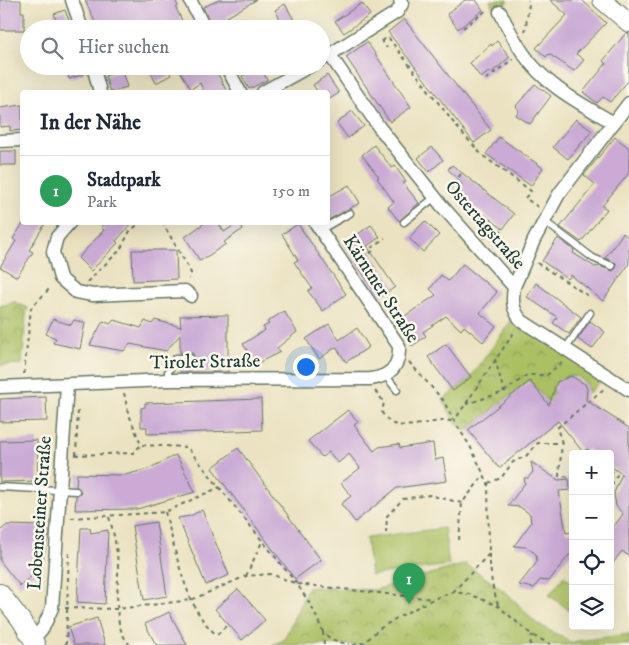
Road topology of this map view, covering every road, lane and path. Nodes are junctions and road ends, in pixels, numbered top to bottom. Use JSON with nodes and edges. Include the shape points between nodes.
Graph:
{"nodes":[{"id":1,"x":72,"y":0,"type":"edge"},
{"id":2,"x":528,"y":0,"type":"edge"},
{"id":3,"x":602,"y":0,"type":"edge"},
{"id":4,"x":195,"y":2,"type":"edge"},
{"id":5,"x":399,"y":6,"type":"edge"},
{"id":6,"x":496,"y":9,"type":"joint"},
{"id":7,"x":79,"y":20,"type":"edge"},
{"id":8,"x":202,"y":20,"type":"edge"},
{"id":9,"x":629,"y":22,"type":"edge"},
{"id":10,"x":463,"y":28,"type":"dead end"},
{"id":11,"x":382,"y":41,"type":"dead end"},
{"id":12,"x":522,"y":52,"type":"junction"},
{"id":13,"x":330,"y":55,"type":"edge"},
{"id":14,"x":330,"y":63,"type":"edge"},
{"id":15,"x":95,"y":75,"type":"edge"},
{"id":16,"x":231,"y":75,"type":"edge"},
{"id":17,"x":294,"y":75,"type":"edge"},
{"id":18,"x":486,"y":79,"type":"dead end"},
{"id":19,"x":99,"y":90,"type":"edge"},
{"id":20,"x":239,"y":90,"type":"edge"},
{"id":21,"x":267,"y":90,"type":"edge"},
{"id":22,"x":629,"y":103,"type":"edge"},
{"id":23,"x":614,"y":123,"type":"junction"},
{"id":24,"x":20,"y":140,"type":"edge"},
{"id":25,"x":0,"y":141,"type":"edge"},
{"id":26,"x":461,"y":174,"type":"dead end"},
{"id":27,"x":448,"y":191,"type":"junction"},
{"id":28,"x":436,"y":198,"type":"junction"},
{"id":29,"x":350,"y":213,"type":"dead end"},
{"id":30,"x":546,"y":218,"type":"junction"},
{"id":31,"x":330,"y":221,"type":"edge"},
{"id":32,"x":404,"y":222,"type":"dead end"},
{"id":33,"x":67,"y":225,"type":"edge"},
{"id":34,"x":137,"y":225,"type":"edge"},
{"id":35,"x":164,"y":225,"type":"edge"},
{"id":36,"x":318,"y":226,"type":"edge"},
{"id":37,"x":502,"y":232,"type":"dead end"},
{"id":38,"x":386,"y":238,"type":"dead end"},
{"id":39,"x":527,"y":256,"type":"junction"},
{"id":40,"x":612,"y":266,"type":"dead end"},
{"id":41,"x":347,"y":270,"type":"junction"},
{"id":42,"x":191,"y":273,"type":"dead end"},
{"id":43,"x":60,"y":278,"type":"junction"},
{"id":44,"x":514,"y":287,"type":"junction"},
{"id":45,"x":76,"y":292,"type":"junction"},
{"id":46,"x":191,"y":296,"type":"dead end"},
{"id":47,"x":590,"y":297,"type":"dead end"},
{"id":48,"x":590,"y":313,"type":"dead end"},
{"id":49,"x":522,"y":321,"type":"junction"},
{"id":50,"x":568,"y":349,"type":"junction"},
{"id":51,"x":400,"y":357,"type":"junction"},
{"id":52,"x":190,"y":358,"type":"dead end"},
{"id":53,"x":495,"y":359,"type":"junction"},
{"id":54,"x":386,"y":376,"type":"junction"},
{"id":55,"x":371,"y":379,"type":"junction"},
{"id":56,"x":168,"y":380,"type":"junction"},
{"id":57,"x":615,"y":380,"type":"junction"},
{"id":58,"x":124,"y":382,"type":"junction"},
{"id":59,"x":67,"y":385,"type":"junction"},
{"id":60,"x":23,"y":386,"type":"junction"},
{"id":61,"x":0,"y":387,"type":"edge"},
{"id":62,"x":397,"y":390,"type":"dead end"},
{"id":63,"x":629,"y":390,"type":"edge"},
{"id":64,"x":504,"y":392,"type":"junction"},
{"id":65,"x":466,"y":404,"type":"junction"},
{"id":66,"x":454,"y":421,"type":"junction"},
{"id":67,"x":562,"y":443,"type":"junction"},
{"id":68,"x":141,"y":445,"type":"junction"},
{"id":69,"x":76,"y":455,"type":"dead end"},
{"id":70,"x":484,"y":476,"type":"junction"},
{"id":71,"x":569,"y":477,"type":"edge"},
{"id":72,"x":488,"y":483,"type":"junction"},
{"id":73,"x":220,"y":487,"type":"junction"},
{"id":74,"x":0,"y":488,"type":"edge"},
{"id":75,"x":60,"y":491,"type":"junction"},
{"id":76,"x":76,"y":491,"type":"dead end"},
{"id":77,"x":462,"y":503,"type":"junction"},
{"id":78,"x":165,"y":512,"type":"junction"},
{"id":79,"x":109,"y":517,"type":"junction"},
{"id":80,"x":71,"y":518,"type":"dead end"},
{"id":81,"x":386,"y":533,"type":"dead end"},
{"id":82,"x":459,"y":540,"type":"dead end"},
{"id":83,"x":262,"y":541,"type":"junction"},
{"id":84,"x":489,"y":554,"type":"junction"},
{"id":85,"x":246,"y":576,"type":"junction"},
{"id":86,"x":297,"y":584,"type":"junction"},
{"id":87,"x":453,"y":592,"type":"junction"},
{"id":88,"x":0,"y":593,"type":"edge"},
{"id":89,"x":433,"y":599,"type":"junction"},
{"id":90,"x":191,"y":600,"type":"junction"},
{"id":91,"x":498,"y":606,"type":"junction"},
{"id":92,"x":52,"y":608,"type":"junction"},
{"id":93,"x":117,"y":610,"type":"junction"},
{"id":94,"x":228,"y":624,"type":"dead end"},
{"id":95,"x":323,"y":632,"type":"junction"},
{"id":96,"x":532,"y":635,"type":"junction"},
{"id":97,"x":35,"y":642,"type":"edge"},
{"id":98,"x":363,"y":644,"type":"edge"},
{"id":99,"x":130,"y":645,"type":"edge"},
{"id":100,"x":324,"y":645,"type":"edge"},
{"id":101,"x":349,"y":645,"type":"edge"},
{"id":102,"x":354,"y":645,"type":"edge"},
{"id":103,"x":530,"y":645,"type":"edge"},
{"id":104,"x":552,"y":645,"type":"edge"}],
"edges":[{"from":1,"to":7,"type":"street"},
{"from":2,"to":12,"type":"path"},
{"from":3,"to":9,"type":"main road"},
{"from":4,"to":8,"type":"street"},
{"from":5,"to":13,"type":"street"},
{"from":6,"to":10,"type":"path"},
{"from":6,"to":12,"type":"street"},
{"from":11,"to":30,"type":"path","via":[[388,37],[482,155],[531,191],[525,198]]},
{"from":12,"to":18,"type":"path"},
{"from":12,"to":23,"type":"street","via":[[559,90]]},
{"from":14,"to":28,"type":"street","name":"Ostertagstraße"},
{"from":15,"to":19,"type":"street"},
{"from":16,"to":20,"type":"street"},
{"from":17,"to":21,"type":"street"},
{"from":22,"to":23,"type":"street"},
{"from":23,"to":30,"type":"street","via":[[558,194]]},
{"from":24,"to":25,"type":"street"},
{"from":26,"to":27,"type":"path"},
{"from":27,"to":28,"type":"path"},
{"from":27,"to":37,"type":"path"},
{"from":28,"to":32,"type":"lane"},
{"from":28,"to":44,"type":"street","name":"Ostertagstraße"},
{"from":29,"to":31,"type":"lane"},
{"from":30,"to":39,"type":"street"},
{"from":30,"to":40,"type":"lane","via":[[593,258]]},
{"from":33,"to":43,"type":"street","via":[[57,237],[53,252]]},
{"from":34,"to":45,"type":"path","via":[[130,231],[120,250]]},
{"from":35,"to":42,"type":"path"},
{"from":36,"to":41,"type":"street","name":"Kärntner Straße"},
{"from":38,"to":41,"type":"path","via":[[371,248],[373,252]]},
{"from":39,"to":44,"type":"street"},
{"from":39,"to":47,"type":"path"},
{"from":41,"to":51,"type":"street","name":"Kärntner Straße","via":[[399,346]]},
{"from":43,"to":45,"type":"street"},
{"from":43,"to":60,"type":"path","via":[[31,308]]},
{"from":44,"to":49,"type":"street","name":"Ostertagstraße","via":[[512,302]]},
{"from":45,"to":46,"type":"street","via":[[93,295],[186,291]]},
{"from":48,"to":50,"type":"lane"},
{"from":49,"to":50,"type":"street"},
{"from":49,"to":53,"type":"path"},
{"from":50,"to":57,"type":"street"},
{"from":50,"to":64,"type":"path","via":[[560,365],[547,375],[527,375]]},
{"from":51,"to":54,"type":"street","via":[[394,370]]},
{"from":51,"to":66,"type":"path","name":"Kärntner Straße","via":[[408,360],[443,400]]},
{"from":52,"to":56,"type":"lane","via":[[176,358],[168,372]]},
{"from":53,"to":64,"type":"path"},
{"from":53,"to":65,"type":"path"},
{"from":54,"to":55,"type":"street","name":"Tiroler Straße"},
{"from":54,"to":62,"type":"lane"},
{"from":55,"to":56,"type":"street","name":"Tiroler Straße","via":[[210,377]]},
{"from":55,"to":66,"type":"path","via":[[372,388],[384,402],[382,412],[389,422],[396,425]]},
{"from":56,"to":58,"type":"street","name":"Tiroler Straße"},
{"from":57,"to":63,"type":"street"},
{"from":57,"to":67,"type":"path","via":[[557,428]]},
{"from":58,"to":59,"type":"street","name":"Tiroler Straße"},
{"from":58,"to":68,"type":"path","via":[[128,412]]},
{"from":59,"to":60,"type":"street","name":"Tiroler Straße"},
{"from":59,"to":75,"type":"street","name":"Lobensteiner Straße"},
{"from":60,"to":61,"type":"street","name":"Tiroler Straße"},
{"from":64,"to":65,"type":"path"},
{"from":65,"to":66,"type":"path"},
{"from":66,"to":70,"type":"path","name":"Kärntner Straße"},
{"from":67,"to":71,"type":"path","via":[[559,476]]},
{"from":67,"to":72,"type":"path","via":[[538,443],[526,456],[513,462],[501,478]]},
{"from":68,"to":69,"type":"path","via":[[133,453]]},
{"from":68,"to":73,"type":"path","via":[[187,448]]},
{"from":70,"to":72,"type":"path","name":"Kärntner Straße"},
{"from":70,"to":77,"type":"path"},
{"from":72,"to":84,"type":"path"},
{"from":73,"to":78,"type":"path"},
{"from":73,"to":83,"type":"path"},
{"from":74,"to":75,"type":"lane"},
{"from":75,"to":76,"type":"lane"},
{"from":75,"to":92,"type":"street","name":"Lobensteiner Straße"},
{"from":77,"to":81,"type":"path","via":[[429,495],[403,499],[387,516]]},
{"from":77,"to":82,"type":"path"},
{"from":78,"to":79,"type":"path"},
{"from":78,"to":90,"type":"path"},
{"from":79,"to":80,"type":"path"},
{"from":79,"to":93,"type":"path","via":[[117,551]]},
{"from":83,"to":85,"type":"path"},
{"from":83,"to":86,"type":"path"},
{"from":84,"to":87,"type":"path"},
{"from":84,"to":91,"type":"path"},
{"from":85,"to":86,"type":"path","via":[[271,574]]},
{"from":85,"to":90,"type":"path"},
{"from":86,"to":89,"type":"path"},
{"from":86,"to":95,"type":"path"},
{"from":87,"to":89,"type":"path"},
{"from":87,"to":91,"type":"path","via":[[469,594]]},
{"from":88,"to":97,"type":"main road"},
{"from":89,"to":98,"type":"path","via":[[394,619]]},
{"from":90,"to":93,"type":"path"},
{"from":90,"to":94,"type":"path","via":[[207,627],[217,635]]},
{"from":91,"to":96,"type":"path"},
{"from":92,"to":93,"type":"path"},
{"from":92,"to":97,"type":"street","name":"Lobensteiner Straße"},
{"from":93,"to":99,"type":"path","via":[[124,637]]},
{"from":95,"to":100,"type":"path"},
{"from":95,"to":101,"type":"path","via":[[331,639]]},
{"from":96,"to":103,"type":"path"},
{"from":96,"to":104,"type":"path"},
{"from":98,"to":102,"type":"path"}]}
